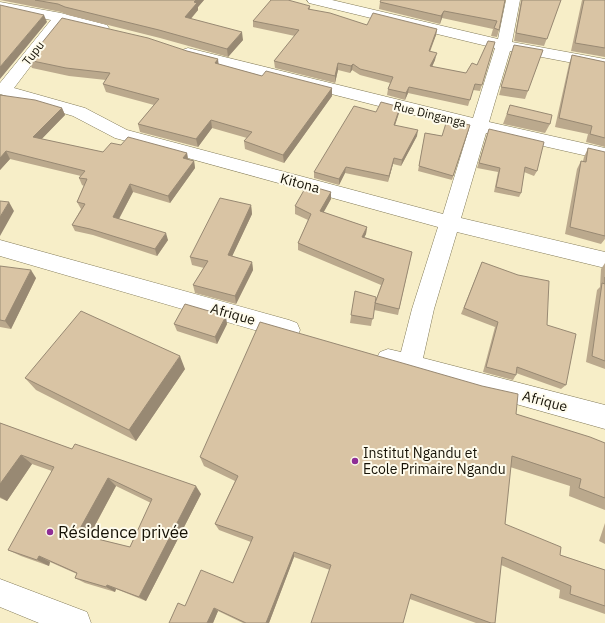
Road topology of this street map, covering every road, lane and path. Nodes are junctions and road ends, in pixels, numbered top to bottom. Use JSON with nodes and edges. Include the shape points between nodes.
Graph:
{"nodes":[{"id":1,"x":314,"y":0,"type":"edge"},
{"id":2,"x":513,"y":0,"type":"edge"},
{"id":3,"x":0,"y":6,"type":"edge"},
{"id":4,"x":61,"y":17,"type":"junction"},
{"id":5,"x":120,"y":33,"type":"edge"},
{"id":6,"x":504,"y":45,"type":"junction"},
{"id":7,"x":173,"y":47,"type":"edge"},
{"id":8,"x":605,"y":64,"type":"edge"},
{"id":9,"x":2,"y":89,"type":"edge"},
{"id":10,"x":480,"y":126,"type":"junction"},
{"id":11,"x":605,"y":154,"type":"edge"},
{"id":12,"x":450,"y":223,"type":"junction"},
{"id":13,"x":0,"y":248,"type":"edge"},
{"id":14,"x":605,"y":260,"type":"edge"},
{"id":15,"x":311,"y":337,"type":"edge"},
{"id":16,"x":372,"y":354,"type":"edge"},
{"id":17,"x":410,"y":365,"type":"junction"},
{"id":18,"x":605,"y":417,"type":"edge"},
{"id":19,"x":0,"y":594,"type":"edge"},
{"id":20,"x":76,"y":623,"type":"edge"}],
"edges":[{"from":1,"to":6,"type":"street"},
{"from":2,"to":6,"type":"street"},
{"from":3,"to":4,"type":"street"},
{"from":4,"to":5,"type":"street"},
{"from":4,"to":9,"type":"street","name":"Tupu"},
{"from":6,"to":8,"type":"street"},
{"from":6,"to":10,"type":"street"},
{"from":7,"to":10,"type":"street","name":"Rue Dinganga","via":[[187,53]]},
{"from":9,"to":12,"type":"street","name":"Kitona","via":[[78,112],[122,134]]},
{"from":10,"to":11,"type":"street","name":"Rue Dinganga"},
{"from":10,"to":12,"type":"street"},
{"from":12,"to":14,"type":"street","name":"Kitona"},
{"from":12,"to":17,"type":"street","via":[[423,309]]},
{"from":13,"to":15,"type":"street","name":"Afrique"},
{"from":16,"to":17,"type":"street","name":"Afrique"},
{"from":17,"to":18,"type":"street","name":"Afrique"},
{"from":19,"to":20,"type":"street"}]}
